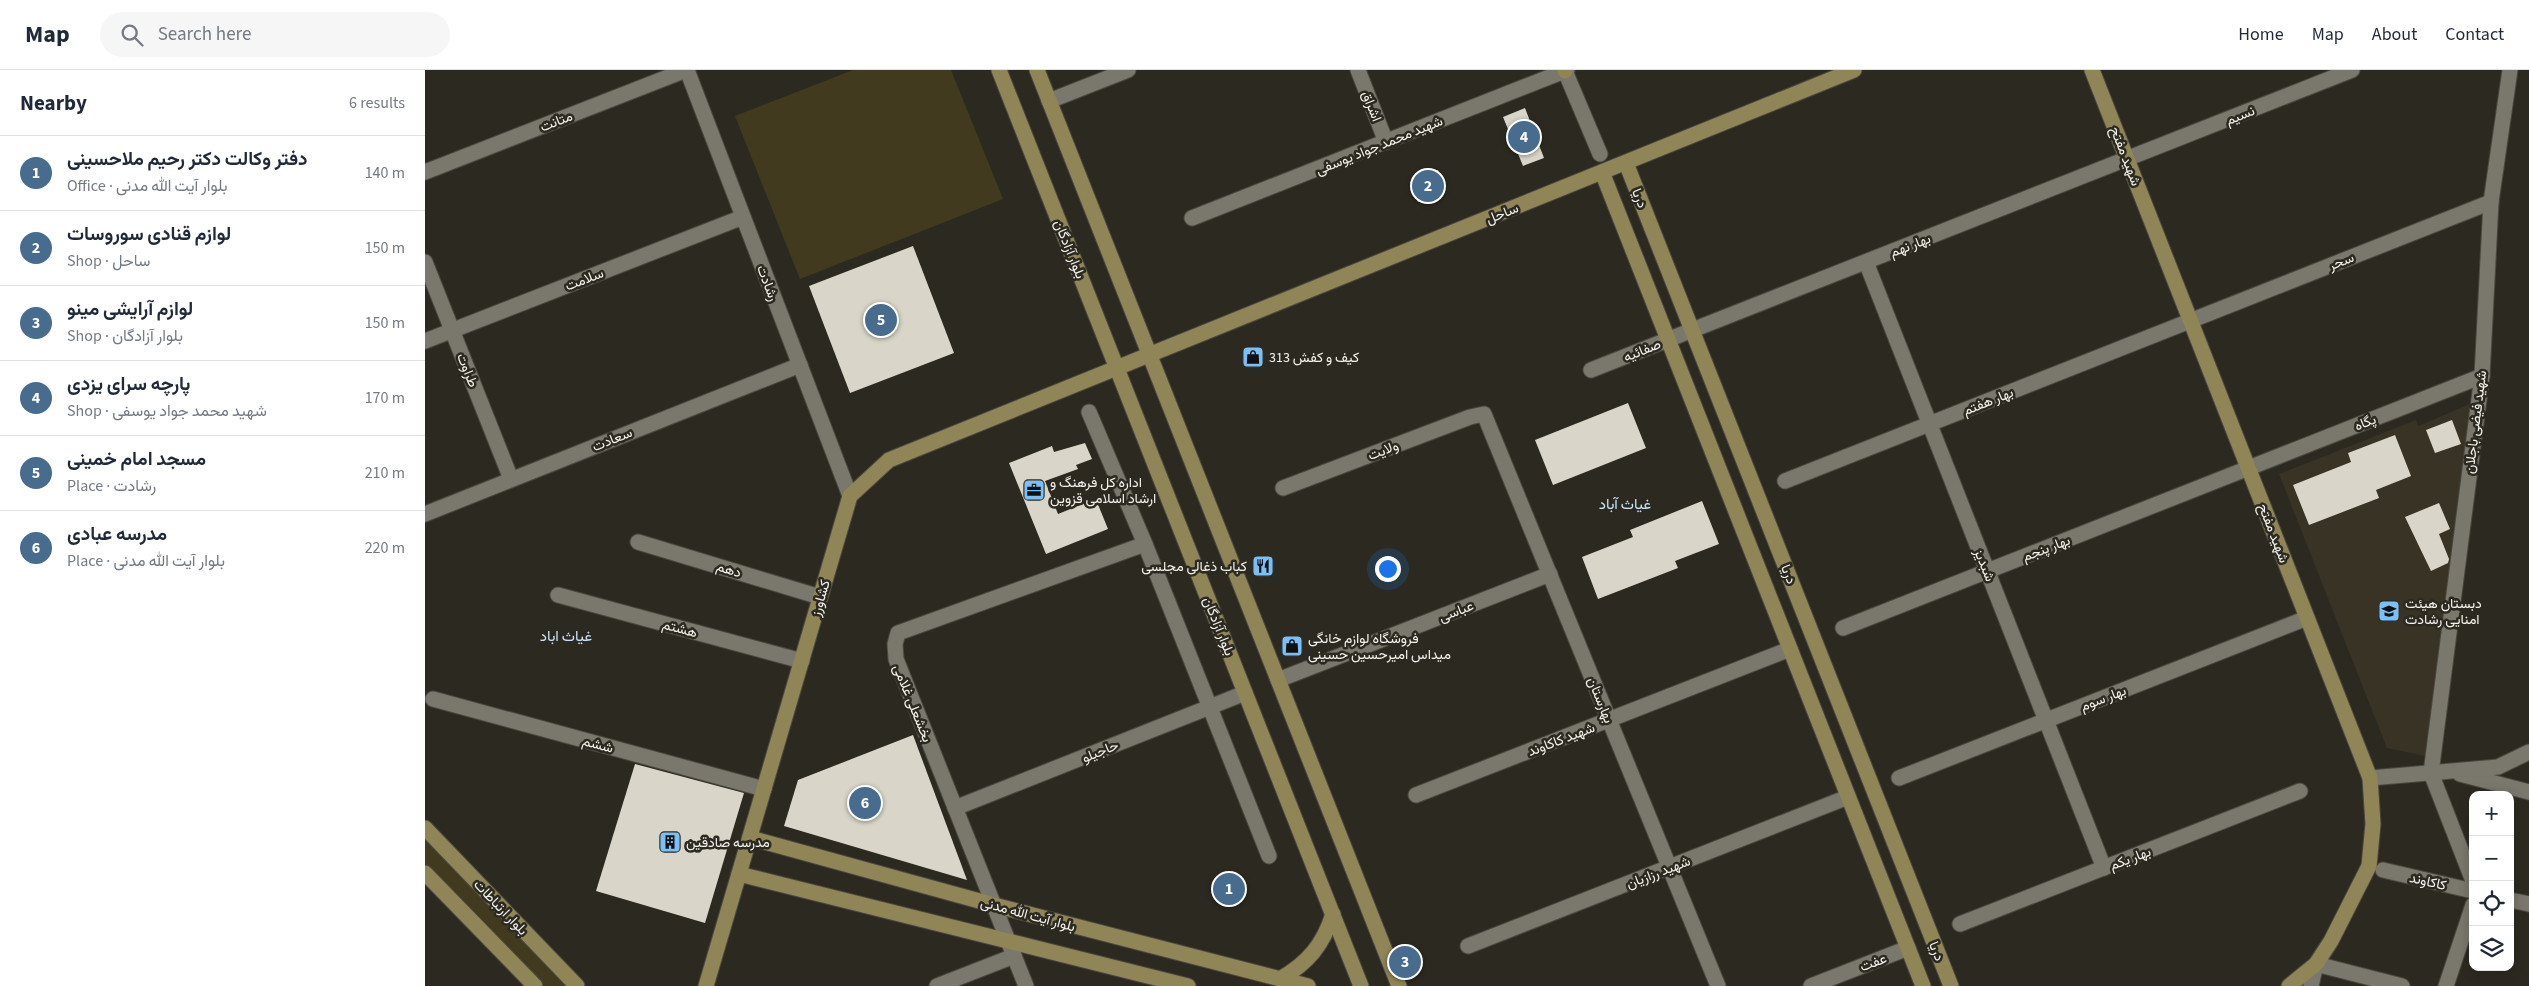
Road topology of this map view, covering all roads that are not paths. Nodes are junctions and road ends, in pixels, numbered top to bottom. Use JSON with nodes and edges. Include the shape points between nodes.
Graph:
{"nodes":[{"id":1,"x":687,"y":70,"type":"edge"},
{"id":2,"x":999,"y":70,"type":"edge"},
{"id":3,"x":1037,"y":70,"type":"edge"},
{"id":4,"x":1128,"y":70,"type":"edge"},
{"id":5,"x":1357,"y":70,"type":"edge"},
{"id":6,"x":1566,"y":70,"type":"edge"},
{"id":7,"x":1854,"y":70,"type":"edge"},
{"id":8,"x":2092,"y":70,"type":"edge"},
{"id":9,"x":2352,"y":70,"type":"edge"},
{"id":10,"x":2511,"y":70,"type":"edge"},
{"id":11,"x":1049,"y":101,"type":"junction"},
{"id":12,"x":1386,"y":142,"type":"junction"},
{"id":13,"x":1599,"y":154,"type":"dead end"},
{"id":14,"x":2127,"y":160,"type":"junction"},
{"id":15,"x":1626,"y":162,"type":"junction"},
{"id":16,"x":425,"y":172,"type":"edge"},
{"id":17,"x":1602,"y":172,"type":"junction"},
{"id":18,"x":2491,"y":202,"type":"junction"},
{"id":19,"x":743,"y":217,"type":"junction"},
{"id":20,"x":1192,"y":218,"type":"dead end"},
{"id":21,"x":425,"y":262,"type":"edge"},
{"id":22,"x":1865,"y":262,"type":"junction"},
{"id":23,"x":2191,"y":321,"type":"junction"},
{"id":24,"x":1693,"y":330,"type":"junction"},
{"id":25,"x":452,"y":331,"type":"junction"},
{"id":26,"x":1668,"y":340,"type":"junction"},
{"id":27,"x":425,"y":341,"type":"edge"},
{"id":28,"x":1150,"y":356,"type":"junction"},
{"id":29,"x":799,"y":365,"type":"junction"},
{"id":30,"x":1117,"y":369,"type":"junction"},
{"id":31,"x":1591,"y":370,"type":"dead end"},
{"id":32,"x":2482,"y":376,"type":"junction"},
{"id":33,"x":1089,"y":412,"type":"dead end"},
{"id":34,"x":1484,"y":414,"type":"joint"},
{"id":35,"x":1929,"y":424,"type":"junction"},
{"id":36,"x":2249,"y":468,"type":"junction"},
{"id":37,"x":511,"y":479,"type":"junction"},
{"id":38,"x":1785,"y":481,"type":"dead end"},
{"id":39,"x":1283,"y":488,"type":"dead end"},
{"id":40,"x":1756,"y":492,"type":"junction"},
{"id":41,"x":850,"y":496,"type":"junction"},
{"id":42,"x":1732,"y":502,"type":"junction"},
{"id":43,"x":425,"y":514,"type":"edge"},
{"id":44,"x":638,"y":542,"type":"dead end"},
{"id":45,"x":1145,"y":544,"type":"junction"},
{"id":46,"x":1987,"y":571,"type":"junction"},
{"id":47,"x":1550,"y":574,"type":"junction"},
{"id":48,"x":558,"y":595,"type":"dead end"},
{"id":49,"x":820,"y":597,"type":"junction"},
{"id":50,"x":2307,"y":618,"type":"junction"},
{"id":51,"x":1843,"y":628,"type":"dead end"},
{"id":52,"x":1790,"y":649,"type":"junction"},
{"id":53,"x":802,"y":661,"type":"junction"},
{"id":54,"x":1278,"y":680,"type":"junction"},
{"id":55,"x":1245,"y":693,"type":"junction"},
{"id":56,"x":433,"y":699,"type":"dead end"},
{"id":57,"x":1210,"y":707,"type":"junction"},
{"id":58,"x":1609,"y":720,"type":"junction"},
{"id":59,"x":2046,"y":720,"type":"junction"},
{"id":60,"x":2529,"y":752,"type":"edge"},
{"id":61,"x":2449,"y":771,"type":"junction"},
{"id":62,"x":2431,"y":773,"type":"junction"},
{"id":63,"x":1899,"y":778,"type":"dead end"},
{"id":64,"x":2370,"y":778,"type":"junction"},
{"id":65,"x":1873,"y":788,"type":"junction"},
{"id":66,"x":764,"y":789,"type":"junction"},
{"id":67,"x":2300,"y":791,"type":"dead end"},
{"id":68,"x":2529,"y":792,"type":"edge"},
{"id":69,"x":1416,"y":795,"type":"dead end"},
{"id":70,"x":1849,"y":797,"type":"junction"},
{"id":71,"x":955,"y":808,"type":"junction"},
{"id":72,"x":425,"y":828,"type":"edge"},
{"id":73,"x":750,"y":838,"type":"junction"},
{"id":74,"x":1269,"y":856,"type":"dead end"},
{"id":75,"x":1670,"y":867,"type":"junction"},
{"id":76,"x":2104,"y":868,"type":"junction"},
{"id":77,"x":2383,"y":870,"type":"dead end"},
{"id":78,"x":2469,"y":871,"type":"edge"},
{"id":79,"x":425,"y":872,"type":"edge"},
{"id":80,"x":739,"y":874,"type":"junction"},
{"id":81,"x":2469,"y":890,"type":"edge"},
{"id":82,"x":2514,"y":901,"type":"edge"},
{"id":83,"x":2529,"y":904,"type":"edge"},
{"id":84,"x":994,"y":905,"type":"junction"},
{"id":85,"x":1333,"y":914,"type":"junction"},
{"id":86,"x":2469,"y":918,"type":"edge"},
{"id":87,"x":1960,"y":924,"type":"dead end"},
{"id":88,"x":1008,"y":940,"type":"junction"},
{"id":89,"x":1468,"y":946,"type":"dead end"},
{"id":90,"x":1908,"y":948,"type":"junction"},
{"id":91,"x":1014,"y":956,"type":"junction"},
{"id":92,"x":2316,"y":964,"type":"junction"},
{"id":93,"x":1280,"y":979,"type":"junction"},
{"id":94,"x":535,"y":986,"type":"edge"},
{"id":95,"x":577,"y":986,"type":"edge"},
{"id":96,"x":707,"y":986,"type":"edge"},
{"id":97,"x":937,"y":986,"type":"edge"},
{"id":98,"x":1026,"y":986,"type":"edge"},
{"id":99,"x":1188,"y":986,"type":"edge"},
{"id":100,"x":1308,"y":986,"type":"edge"},
{"id":101,"x":1361,"y":986,"type":"edge"},
{"id":102,"x":1399,"y":986,"type":"edge"},
{"id":103,"x":1718,"y":986,"type":"edge"},
{"id":104,"x":1811,"y":986,"type":"edge"},
{"id":105,"x":1923,"y":986,"type":"edge"},
{"id":106,"x":1951,"y":986,"type":"edge"},
{"id":107,"x":2289,"y":986,"type":"edge"},
{"id":108,"x":2311,"y":986,"type":"edge"},
{"id":109,"x":2402,"y":986,"type":"edge"},
{"id":110,"x":2446,"y":986,"type":"edge"}],
"edges":[{"from":1,"to":16,"type":"street","name":"متانت"},
{"from":1,"to":19,"type":"street","name":"رشادت"},
{"from":2,"to":30,"type":"street","name":"بلوار آزادگان"},
{"from":3,"to":11,"type":"street"},
{"from":4,"to":11,"type":"street"},
{"from":5,"to":12,"type":"street","name":"اشراق"},
{"from":6,"to":12,"type":"street","name":"شهید محمد جواد یوسفی"},
{"from":6,"to":13,"type":"street"},
{"from":7,"to":15,"type":"street","name":"ساحل"},
{"from":8,"to":14,"type":"street","name":"شهید مفتح"},
{"from":9,"to":14,"type":"street","name":"نسیم"},
{"from":10,"to":18,"type":"street","name":"شهید فیضی باجلان"},
{"from":11,"to":28,"type":"street"},
{"from":12,"to":20,"type":"street","name":"شهید محمد جواد یوسفی"},
{"from":14,"to":22,"type":"street","name":"بهار نهم"},
{"from":14,"to":23,"type":"street","name":"شهید مفتح"},
{"from":15,"to":17,"type":"street","name":"ساحل"},
{"from":15,"to":24,"type":"street","name":"دریا"},
{"from":17,"to":26,"type":"street","name":"دریا"},
{"from":17,"to":28,"type":"street","name":"ساحل"},
{"from":18,"to":23,"type":"street","name":"سحر"},
{"from":18,"to":32,"type":"street","name":"شهید فیضی باجلان"},
{"from":19,"to":25,"type":"street","name":"سلامت"},
{"from":19,"to":29,"type":"street","name":"رشادت"},
{"from":21,"to":25,"type":"street","name":"طراوت"},
{"from":22,"to":24,"type":"street","name":"بهار نهم"},
{"from":22,"to":35,"type":"street","name":"شبدیز"},
{"from":23,"to":35,"type":"street","name":"بهار هفتم"},
{"from":23,"to":36,"type":"street","name":"شهید مفتح"},
{"from":24,"to":26,"type":"street","name":"صفائیه"},
{"from":24,"to":40,"type":"street","name":"دریا"},
{"from":25,"to":27,"type":"street","name":"سلامت"},
{"from":25,"to":37,"type":"street","name":"طراوت"},
{"from":26,"to":31,"type":"street","name":"صفائیه"},
{"from":26,"to":42,"type":"street","name":"دریا"},
{"from":28,"to":30,"type":"street","name":"ساحل"},
{"from":28,"to":54,"type":"street"},
{"from":29,"to":37,"type":"street","name":"سعادت"},
{"from":29,"to":41,"type":"street","name":"رشادت"},
{"from":30,"to":41,"type":"street","via":[[889,460]]},
{"from":30,"to":55,"type":"street","name":"بلوار آزادگان"},
{"from":32,"to":36,"type":"street","name":"پگاه"},
{"from":32,"to":62,"type":"street","name":"شهید فیضی باجلان"},
{"from":33,"to":45,"type":"street"},
{"from":34,"to":39,"type":"street","name":"ولایت","via":[[1470,416]]},
{"from":34,"to":47,"type":"street","name":"بهارستان"},
{"from":35,"to":38,"type":"street","name":"بهار هفتم"},
{"from":35,"to":46,"type":"street","name":"شبدیز"},
{"from":36,"to":46,"type":"street","name":"بهار پنجم"},
{"from":36,"to":50,"type":"street","name":"شهید مفتح"},
{"from":37,"to":43,"type":"street","name":"سعادت"},
{"from":40,"to":42,"type":"street"},
{"from":40,"to":65,"type":"street","name":"دریا"},
{"from":41,"to":49,"type":"street","name":"کشاورز"},
{"from":42,"to":52,"type":"street","name":"دریا"},
{"from":44,"to":49,"type":"street","name":"دهم"},
{"from":45,"to":57,"type":"street"},
{"from":45,"to":71,"type":"street","name":"بخشعلی غلامی","via":[[898,633],[896,659]]},
{"from":46,"to":51,"type":"street","name":"بهار پنجم"},
{"from":46,"to":59,"type":"street","name":"شبدیز"},
{"from":47,"to":54,"type":"street","name":"عباسی"},
{"from":47,"to":58,"type":"street","name":"بهارستان"},
{"from":48,"to":53,"type":"street","name":"هشتم"},
{"from":49,"to":53,"type":"street","name":"کشاورز"},
{"from":50,"to":59,"type":"street","name":"بهار سوم"},
{"from":50,"to":64,"type":"street","name":"شهید مفتح"},
{"from":52,"to":58,"type":"street","name":"شهید کاکاوند"},
{"from":52,"to":70,"type":"street","name":"دریا"},
{"from":53,"to":66,"type":"street","name":"کشاورز"},
{"from":54,"to":102,"type":"street"},
{"from":55,"to":57,"type":"street","name":"حاجیلو"},
{"from":55,"to":85,"type":"street","name":"بلوار آزادگان"},
{"from":56,"to":66,"type":"street","name":"ششم"},
{"from":57,"to":71,"type":"street","name":"حاجیلو"},
{"from":57,"to":74,"type":"street"},
{"from":58,"to":69,"type":"street","name":"شهید کاکاوند"},
{"from":58,"to":75,"type":"street","name":"بهارستان"},
{"from":59,"to":63,"type":"street","name":"بهار سوم"},
{"from":59,"to":76,"type":"street","name":"شبدیز"},
{"from":60,"to":61,"type":"street","via":[[2498,767]]},
{"from":61,"to":62,"type":"street"},
{"from":61,"to":68,"type":"street"},
{"from":62,"to":64,"type":"street"},
{"from":62,"to":78,"type":"street"},
{"from":64,"to":92,"type":"street","name":"شهید مفتح","via":[[2373,824],[2369,866]]},
{"from":65,"to":70,"type":"street"},
{"from":65,"to":106,"type":"street","name":"دریا"},
{"from":66,"to":73,"type":"street","name":"کشاورز"},
{"from":67,"to":76,"type":"street","name":"بهار یکم"},
{"from":70,"to":75,"type":"street","name":"شهید رزازیان"},
{"from":70,"to":90,"type":"street","name":"دریا"},
{"from":71,"to":84,"type":"street","name":"بخشعلی غلامی"},
{"from":72,"to":95,"type":"street","name":"بلوار ارتباطات"},
{"from":73,"to":80,"type":"street","name":"کشاورز"},
{"from":73,"to":84,"type":"street","name":"بلوار آیت الله مدنی"},
{"from":75,"to":89,"type":"street","name":"شهید رزازیان"},
{"from":75,"to":103,"type":"street","name":"بهارستان"},
{"from":76,"to":87,"type":"street","name":"بهار یکم"},
{"from":77,"to":81,"type":"street","name":"کاکاوند"},
{"from":79,"to":94,"type":"street"},
{"from":80,"to":88,"type":"street"},
{"from":80,"to":96,"type":"street","name":"کشاورز"},
{"from":82,"to":83,"type":"street"},
{"from":84,"to":88,"type":"street","name":"بخشعلی غلامی"},
{"from":84,"to":93,"type":"street","name":"بلوار آیت الله مدنی"},
{"from":85,"to":93,"type":"street","via":[[1326,935],[1314,953],[1299,968]]},
{"from":85,"to":101,"type":"street","name":"بلوار آزادگان"},
{"from":86,"to":110,"type":"street"},
{"from":88,"to":91,"type":"street","name":"بخشعلی غلامی"},
{"from":88,"to":99,"type":"street"},
{"from":90,"to":104,"type":"street","name":"عفت"},
{"from":90,"to":105,"type":"street","name":"دریا"},
{"from":91,"to":97,"type":"street"},
{"from":91,"to":98,"type":"street","name":"بخشعلی غلامی"},
{"from":92,"to":107,"type":"street","name":"شهید مفتح"},
{"from":92,"to":108,"type":"street"},
{"from":92,"to":109,"type":"street"},
{"from":93,"to":100,"type":"street","name":"بلوار آیت الله مدنی"}]}
